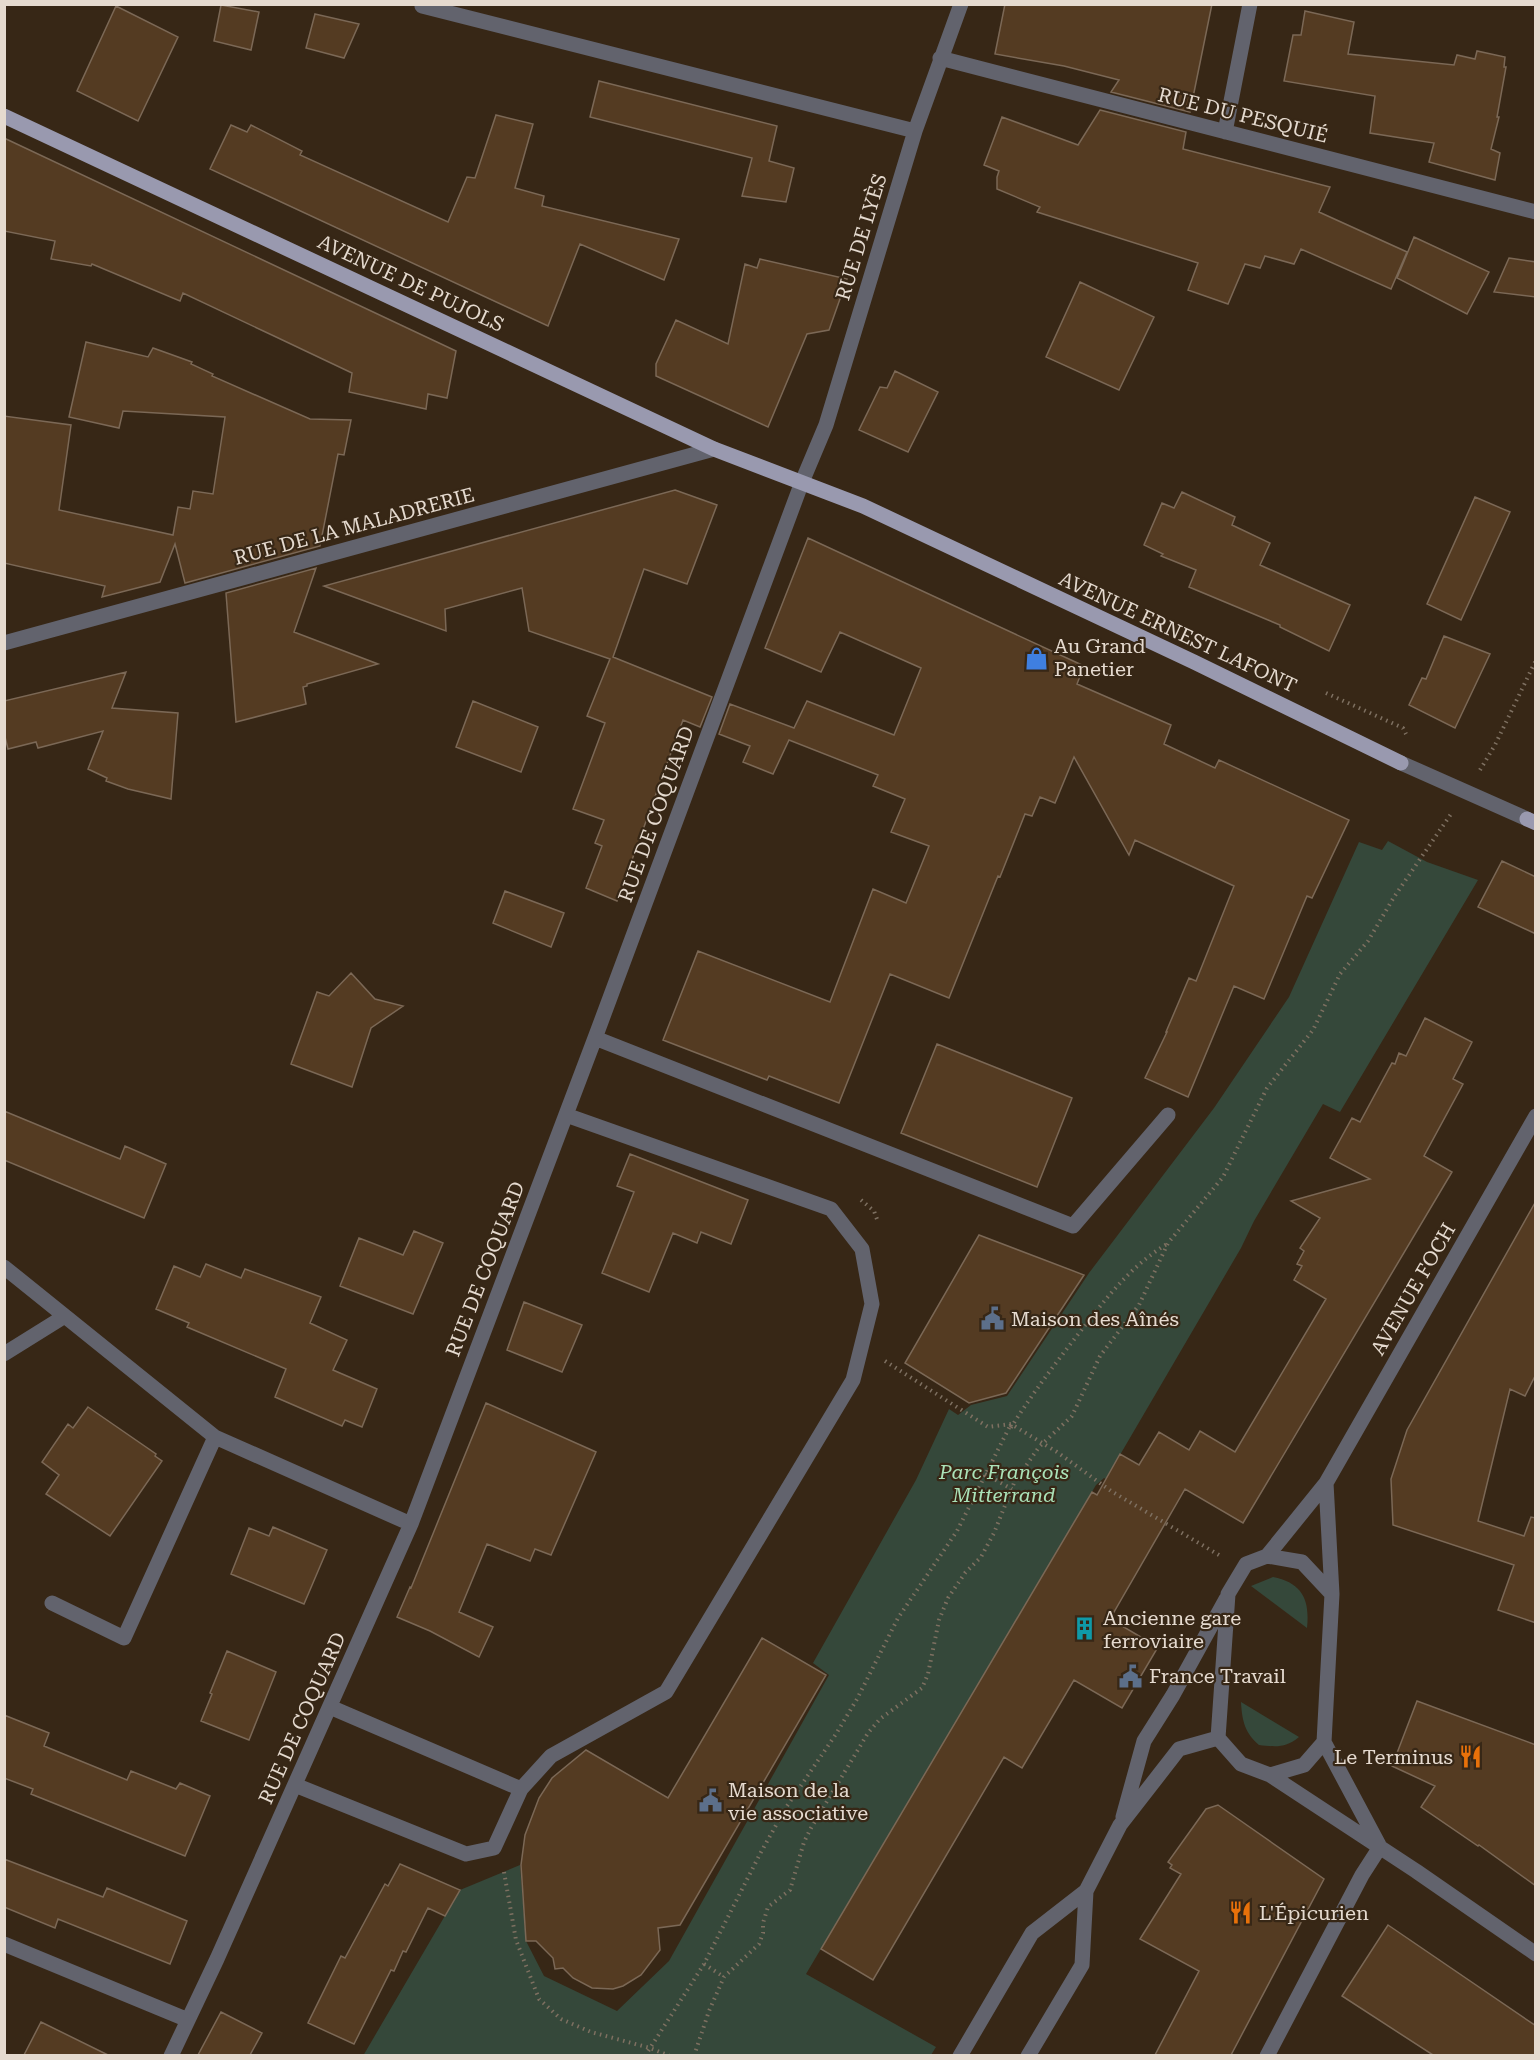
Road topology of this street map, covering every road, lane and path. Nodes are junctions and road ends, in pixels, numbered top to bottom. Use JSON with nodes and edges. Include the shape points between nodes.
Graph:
{"nodes":[{"id":1,"x":961,"y":4,"type":"edge"},
{"id":2,"x":1250,"y":4,"type":"edge"},
{"id":3,"x":422,"y":6,"type":"dead end"},
{"id":4,"x":940,"y":58,"type":"junction"},
{"id":5,"x":4,"y":116,"type":"edge"},
{"id":6,"x":915,"y":131,"type":"junction"},
{"id":7,"x":1225,"y":132,"type":"junction"},
{"id":8,"x":1536,"y":212,"type":"edge"},
{"id":9,"x":714,"y":448,"type":"junction"},
{"id":10,"x":802,"y":482,"type":"junction"},
{"id":11,"x":4,"y":643,"type":"edge"},
{"id":12,"x":1536,"y":660,"type":"edge"},
{"id":13,"x":1401,"y":763,"type":"joint"},
{"id":14,"x":1467,"y":792,"type":"junction"},
{"id":15,"x":1531,"y":821,"type":"edge"},
{"id":16,"x":595,"y":1038,"type":"junction"},
{"id":17,"x":1168,"y":1114,"type":"dead end"},
{"id":18,"x":566,"y":1115,"type":"junction"},
{"id":19,"x":1536,"y":1116,"type":"edge"},
{"id":20,"x":1167,"y":1243,"type":"junction"},
{"id":21,"x":4,"y":1267,"type":"edge"},
{"id":22,"x":65,"y":1316,"type":"junction"},
{"id":23,"x":4,"y":1354,"type":"edge"},
{"id":24,"x":1011,"y":1424,"type":"junction"},
{"id":25,"x":215,"y":1437,"type":"junction"},
{"id":26,"x":1043,"y":1444,"type":"junction"},
{"id":27,"x":984,"y":1474,"type":"junction"},
{"id":28,"x":1326,"y":1483,"type":"junction"},
{"id":29,"x":1012,"y":1489,"type":"junction"},
{"id":30,"x":411,"y":1524,"type":"junction"},
{"id":31,"x":1267,"y":1556,"type":"junction"},
{"id":32,"x":1246,"y":1564,"type":"junction"},
{"id":33,"x":1228,"y":1594,"type":"junction"},
{"id":34,"x":1332,"y":1594,"type":"junction"},
{"id":35,"x":52,"y":1604,"type":"dead end"},
{"id":36,"x":330,"y":1707,"type":"junction"},
{"id":37,"x":1218,"y":1738,"type":"junction"},
{"id":38,"x":1324,"y":1742,"type":"junction"},
{"id":39,"x":1270,"y":1775,"type":"junction"},
{"id":40,"x":295,"y":1785,"type":"junction"},
{"id":41,"x":521,"y":1789,"type":"junction"},
{"id":42,"x":1120,"y":1825,"type":"junction"},
{"id":43,"x":1380,"y":1847,"type":"junction"},
{"id":44,"x":494,"y":1848,"type":"junction"},
{"id":45,"x":1086,"y":1891,"type":"junction"},
{"id":46,"x":4,"y":1944,"type":"edge"},
{"id":47,"x":1536,"y":1954,"type":"edge"},
{"id":48,"x":704,"y":1964,"type":"junction"},
{"id":49,"x":724,"y":1977,"type":"junction"},
{"id":50,"x":188,"y":2020,"type":"junction"},
{"id":51,"x":650,"y":2048,"type":"junction"},
{"id":52,"x":171,"y":2055,"type":"edge"},
{"id":53,"x":645,"y":2055,"type":"edge"},
{"id":54,"x":670,"y":2055,"type":"edge"},
{"id":55,"x":694,"y":2055,"type":"edge"},
{"id":56,"x":960,"y":2055,"type":"edge"},
{"id":57,"x":1028,"y":2055,"type":"edge"},
{"id":58,"x":1266,"y":2055,"type":"edge"}],
"edges":[{"from":1,"to":4,"type":"street","name":"RUE DE LYÈS"},
{"from":2,"to":7,"type":"street"},
{"from":3,"to":6,"type":"street"},
{"from":4,"to":6,"type":"street","name":"RUE DE LYÈS"},
{"from":4,"to":7,"type":"street","name":"RUE DU PESQUIÉ"},
{"from":5,"to":9,"type":"main road","name":"AVENUE DE PUJOLS"},
{"from":6,"to":10,"type":"street","name":"RUE DE LYÈS","via":[[826,425]]},
{"from":7,"to":8,"type":"street","name":"RUE DU PESQUIÉ"},
{"from":9,"to":10,"type":"main road","name":"AVENUE DE PUJOLS"},
{"from":9,"to":11,"type":"street","name":"RUE DE LA MALADRERIE"},
{"from":10,"to":13,"type":"main road","name":"AVENUE ERNEST LAFONT","via":[[863,506]]},
{"from":10,"to":16,"type":"street","name":"RUE DE COQUARD"},
{"from":12,"to":14,"type":"path","via":[[1495,745]]},
{"from":13,"to":14,"type":"street","name":"AVENUE ERNEST LAFONT"},
{"from":14,"to":15,"type":"street","name":"AVENUE ERNEST LAFONT"},
{"from":14,"to":20,"type":"path","via":[[1368,941],[1340,974],[1313,1030],[1267,1088],[1223,1177]]},
{"from":16,"to":17,"type":"street","via":[[1073,1226]]},
{"from":16,"to":18,"type":"street","name":"RUE DE COQUARD"},
{"from":18,"to":30,"type":"street","name":"RUE DE COQUARD"},
{"from":18,"to":41,"type":"street","via":[[831,1209],[862,1248],[872,1304],[853,1380],[666,1692],[551,1756]]},
{"from":19,"to":28,"type":"street","name":"AVENUE FOCH"},
{"from":20,"to":24,"type":"path","via":[[1122,1280],[1060,1356],[1010,1429]]},
{"from":20,"to":26,"type":"path","via":[[1139,1305],[1100,1356],[1072,1416]]},
{"from":21,"to":22,"type":"street"},
{"from":22,"to":23,"type":"street"},
{"from":22,"to":25,"type":"street"},
{"from":24,"to":26,"type":"path"},
{"from":24,"to":27,"type":"path"},
{"from":25,"to":30,"type":"street"},
{"from":25,"to":35,"type":"street","via":[[124,1638]]},
{"from":26,"to":29,"type":"path"},
{"from":26,"to":32,"type":"path","via":[[1217,1554]]},
{"from":27,"to":29,"type":"path"},
{"from":27,"to":48,"type":"path","via":[[957,1531],[898,1618],[857,1699],[785,1809]]},
{"from":28,"to":31,"type":"street","name":"AVENUE FOCH"},
{"from":28,"to":34,"type":"street"},
{"from":29,"to":49,"type":"path","via":[[981,1557],[948,1599],[922,1688],[880,1719],[868,1733],[804,1842],[790,1890],[768,1907],[759,1944]]},
{"from":30,"to":36,"type":"street","name":"RUE DE COQUARD"},
{"from":31,"to":32,"type":"street"},
{"from":31,"to":34,"type":"street","via":[[1302,1562]]},
{"from":32,"to":33,"type":"street"},
{"from":33,"to":37,"type":"street"},
{"from":33,"to":42,"type":"street","via":[[1144,1741]]},
{"from":34,"to":38,"type":"street"},
{"from":36,"to":40,"type":"street","name":"RUE DE COQUARD"},
{"from":36,"to":41,"type":"street"},
{"from":37,"to":39,"type":"street","via":[[1241,1764]]},
{"from":37,"to":42,"type":"street","via":[[1179,1749]]},
{"from":38,"to":39,"type":"street","via":[[1304,1765]]},
{"from":38,"to":43,"type":"street"},
{"from":39,"to":43,"type":"street"},
{"from":40,"to":44,"type":"street","via":[[466,1854]]},
{"from":40,"to":50,"type":"street","name":"RUE DE COQUARD"},
{"from":41,"to":44,"type":"street"},
{"from":42,"to":45,"type":"street"},
{"from":43,"to":47,"type":"street"},
{"from":43,"to":58,"type":"street"},
{"from":44,"to":51,"type":"path","via":[[504,1872],[516,1940],[539,1999],[561,2019],[591,2032]]},
{"from":45,"to":56,"type":"street","via":[[1032,1933]]},
{"from":45,"to":57,"type":"street","via":[[1082,1965]]},
{"from":46,"to":50,"type":"street"},
{"from":48,"to":49,"type":"path"},
{"from":48,"to":51,"type":"path"},
{"from":49,"to":55,"type":"path"},
{"from":50,"to":52,"type":"street","name":"RUE DE COQUARD"},
{"from":51,"to":53,"type":"path"},
{"from":51,"to":54,"type":"path"}]}
